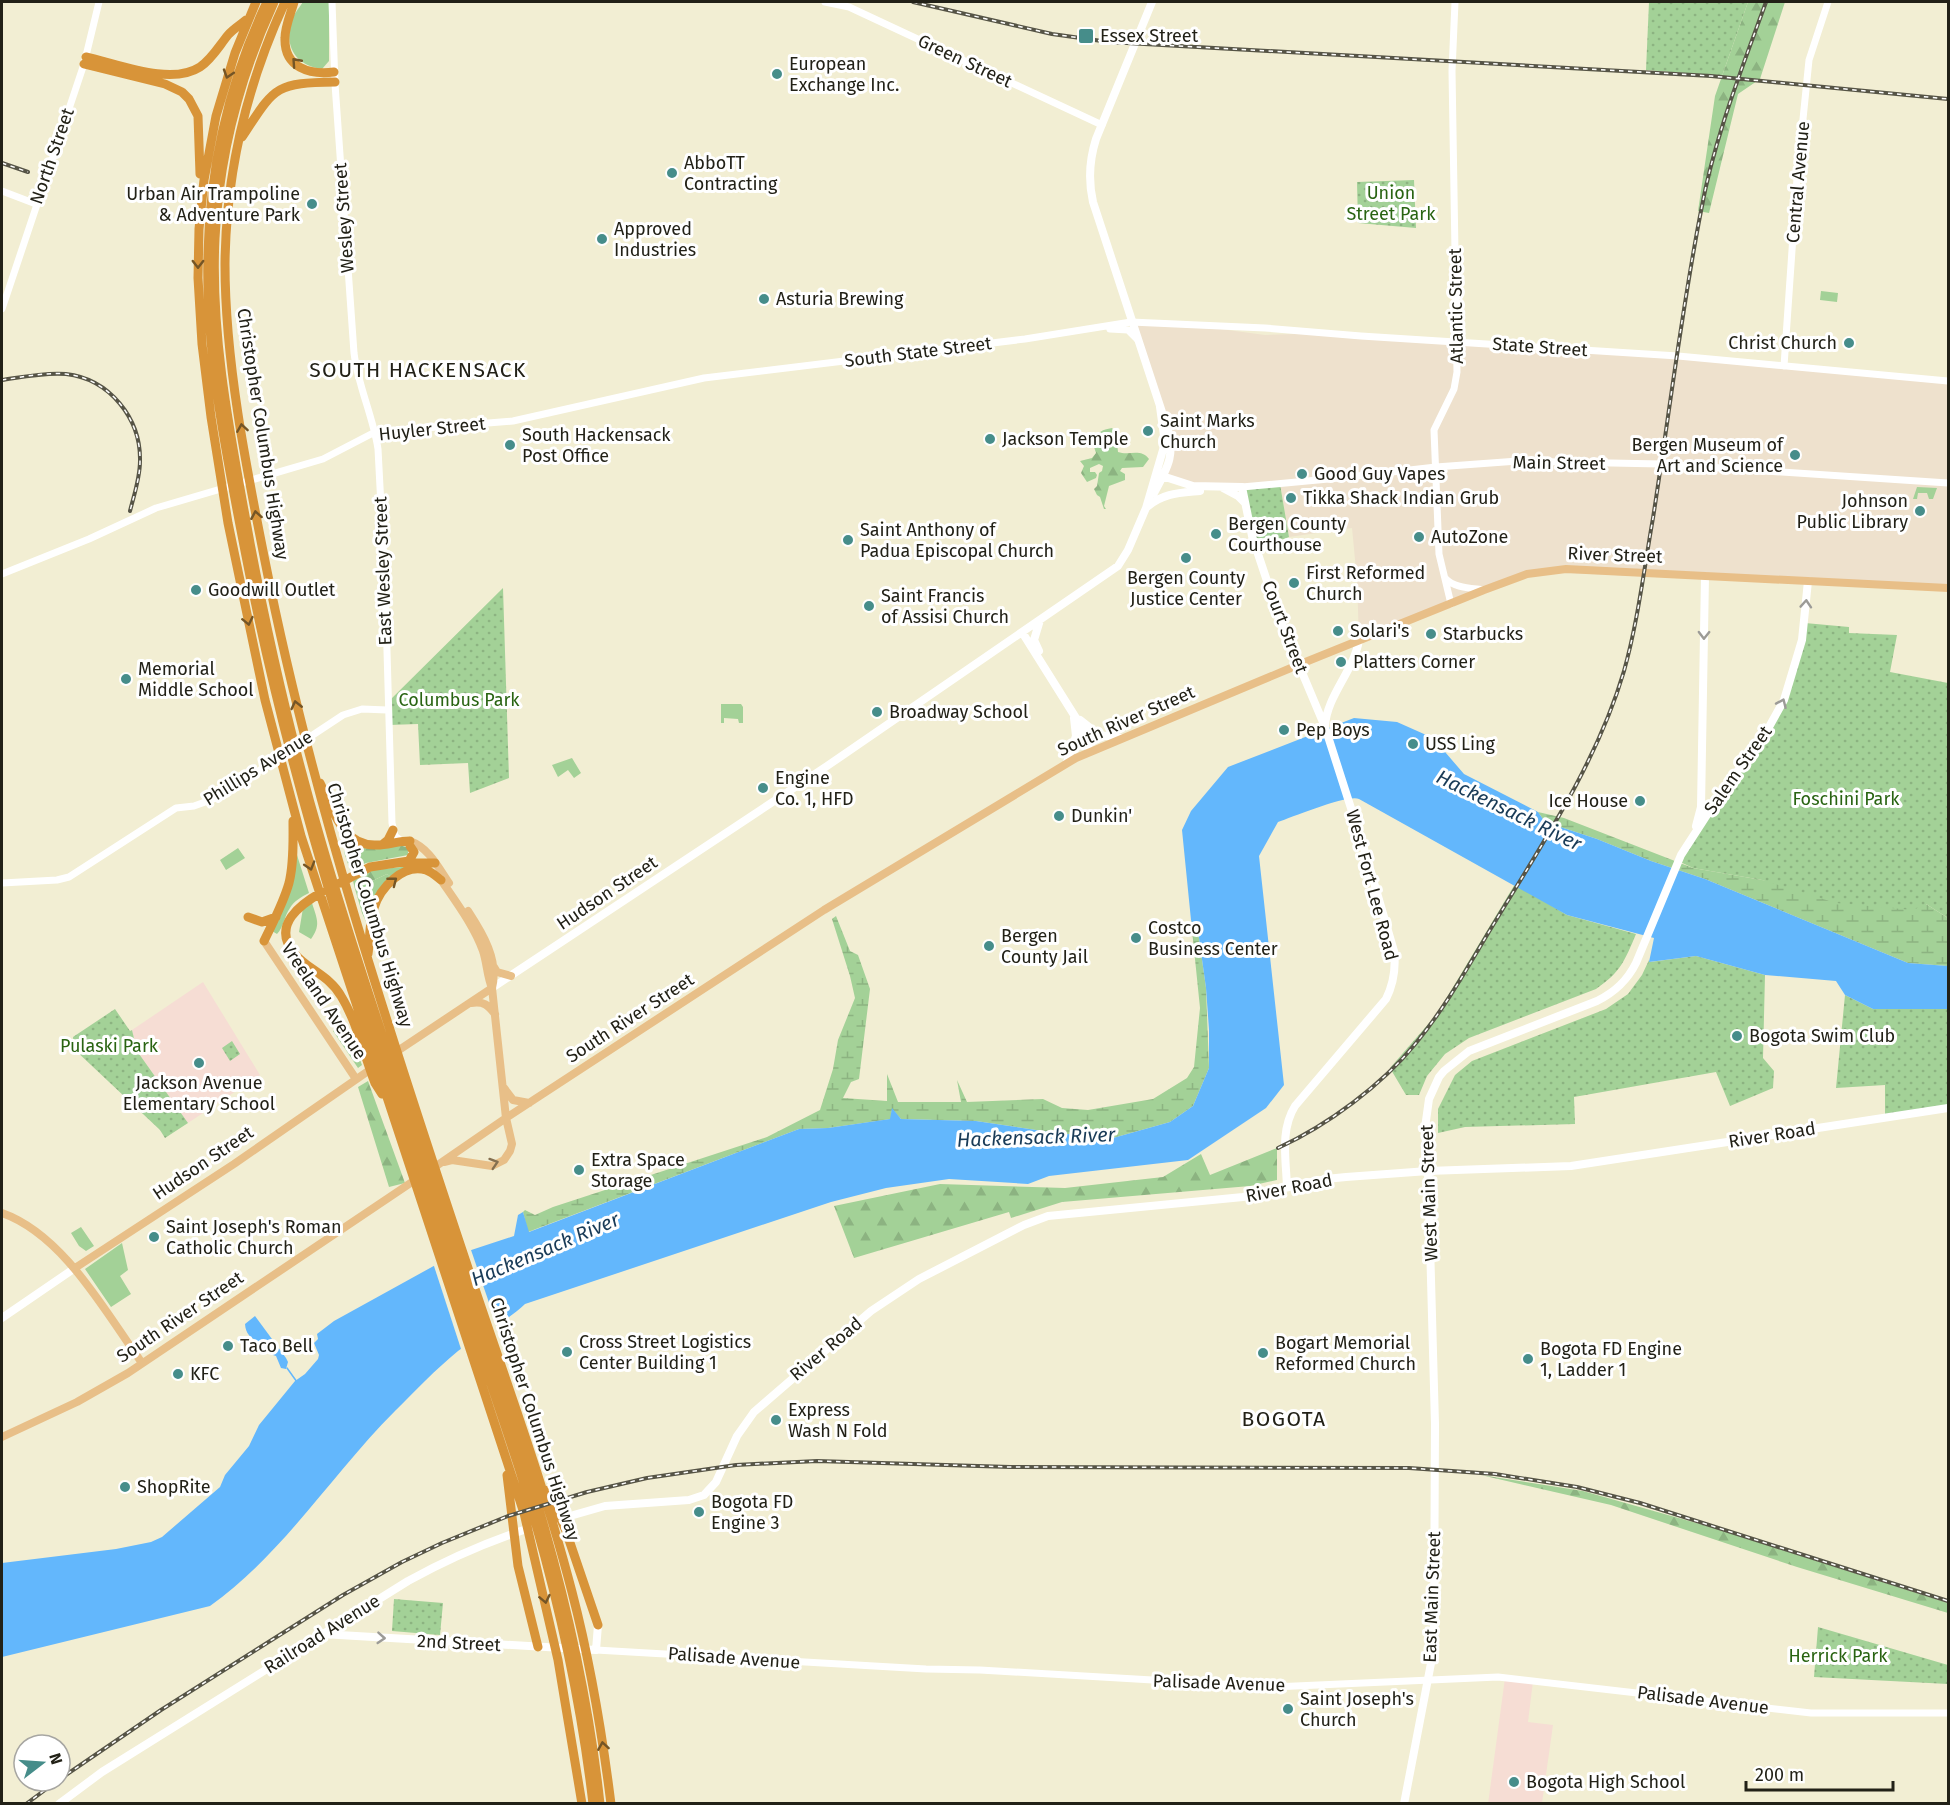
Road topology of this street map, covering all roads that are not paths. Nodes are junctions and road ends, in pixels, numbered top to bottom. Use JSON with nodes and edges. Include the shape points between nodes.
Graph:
{"nodes":[{"id":1,"x":99,"y":2,"type":"edge"},
{"id":2,"x":256,"y":2,"type":"edge"},
{"id":3,"x":267,"y":2,"type":"edge"},
{"id":4,"x":274,"y":2,"type":"edge"},
{"id":5,"x":285,"y":2,"type":"edge"},
{"id":6,"x":294,"y":2,"type":"edge"},
{"id":7,"x":332,"y":2,"type":"edge"},
{"id":8,"x":825,"y":2,"type":"edge"},
{"id":9,"x":1152,"y":2,"type":"edge"},
{"id":10,"x":1455,"y":2,"type":"edge"},
{"id":11,"x":1828,"y":2,"type":"edge"},
{"id":12,"x":248,"y":19,"type":"junction"},
{"id":13,"x":85,"y":60,"type":"junction"},
{"id":14,"x":335,"y":77,"type":"junction"},
{"id":15,"x":1102,"y":126,"type":"junction"},
{"id":16,"x":238,"y":142,"type":"junction"},
{"id":17,"x":2,"y":191,"type":"edge"},
{"id":18,"x":36,"y":204,"type":"junction"},
{"id":19,"x":201,"y":205,"type":"junction"},
{"id":20,"x":2,"y":309,"type":"edge"},
{"id":21,"x":1131,"y":322,"type":"junction"},
{"id":22,"x":1098,"y":327,"type":"junction"},
{"id":23,"x":1137,"y":339,"type":"junction"},
{"id":24,"x":1456,"y":342,"type":"junction"},
{"id":25,"x":1784,"y":366,"type":"junction"},
{"id":26,"x":704,"y":378,"type":"joint"},
{"id":27,"x":1948,"y":381,"type":"edge"},
{"id":28,"x":1160,"y":407,"type":"junction"},
{"id":29,"x":375,"y":432,"type":"junction"},
{"id":30,"x":1436,"y":467,"type":"junction"},
{"id":31,"x":1162,"y":472,"type":"junction"},
{"id":32,"x":1948,"y":483,"type":"edge"},
{"id":33,"x":1207,"y":487,"type":"junction"},
{"id":34,"x":1219,"y":487,"type":"junction"},
{"id":35,"x":1242,"y":487,"type":"junction"},
{"id":36,"x":1246,"y":504,"type":"junction"},
{"id":37,"x":1146,"y":508,"type":"junction"},
{"id":38,"x":2,"y":574,"type":"edge"},
{"id":39,"x":1443,"y":576,"type":"junction"},
{"id":40,"x":1705,"y":576,"type":"junction"},
{"id":41,"x":1808,"y":580,"type":"junction"},
{"id":42,"x":1948,"y":588,"type":"edge"},
{"id":43,"x":1484,"y":590,"type":"junction"},
{"id":44,"x":1451,"y":604,"type":"junction"},
{"id":45,"x":1040,"y":619,"type":"junction"},
{"id":46,"x":1022,"y":632,"type":"junction"},
{"id":47,"x":1359,"y":640,"type":"junction"},
{"id":48,"x":1298,"y":664,"type":"junction"},
{"id":49,"x":1047,"y":672,"type":"junction"},
{"id":50,"x":1314,"y":699,"type":"junction"},
{"id":51,"x":1333,"y":699,"type":"junction"},
{"id":52,"x":387,"y":710,"type":"junction"},
{"id":53,"x":1072,"y":711,"type":"junction"},
{"id":54,"x":1325,"y":728,"type":"junction"},
{"id":55,"x":1121,"y":738,"type":"junction"},
{"id":56,"x":1089,"y":751,"type":"junction"},
{"id":57,"x":310,"y":762,"type":"junction"},
{"id":58,"x":1067,"y":762,"type":"junction"},
{"id":59,"x":1337,"y":764,"type":"joint"},
{"id":60,"x":1702,"y":792,"type":"junction"},
{"id":61,"x":1714,"y":804,"type":"junction"},
{"id":62,"x":293,"y":810,"type":"junction"},
{"id":63,"x":392,"y":826,"type":"junction"},
{"id":64,"x":1690,"y":840,"type":"junction"},
{"id":65,"x":407,"y":843,"type":"junction"},
{"id":66,"x":381,"y":845,"type":"junction"},
{"id":67,"x":433,"y":862,"type":"junction"},
{"id":68,"x":400,"y":863,"type":"junction"},
{"id":69,"x":441,"y":880,"type":"junction"},
{"id":70,"x":2,"y":883,"type":"edge"},
{"id":71,"x":1659,"y":907,"type":"joint"},
{"id":72,"x":248,"y":917,"type":"dead end"},
{"id":73,"x":276,"y":917,"type":"junction"},
{"id":74,"x":264,"y":941,"type":"joint"},
{"id":75,"x":367,"y":960,"type":"junction"},
{"id":76,"x":493,"y":966,"type":"junction"},
{"id":77,"x":511,"y":976,"type":"junction"},
{"id":78,"x":492,"y":988,"type":"junction"},
{"id":79,"x":471,"y":1003,"type":"junction"},
{"id":80,"x":495,"y":1014,"type":"junction"},
{"id":81,"x":378,"y":1048,"type":"junction"},
{"id":82,"x":387,"y":1075,"type":"junction"},
{"id":83,"x":356,"y":1079,"type":"junction"},
{"id":84,"x":503,"y":1086,"type":"junction"},
{"id":85,"x":530,"y":1103,"type":"junction"},
{"id":86,"x":1948,"y":1108,"type":"edge"},
{"id":87,"x":506,"y":1118,"type":"junction"},
{"id":88,"x":417,"y":1153,"type":"junction"},
{"id":89,"x":441,"y":1163,"type":"junction"},
{"id":90,"x":1428,"y":1171,"type":"junction"},
{"id":91,"x":1287,"y":1187,"type":"junction"},
{"id":92,"x":2,"y":1213,"type":"edge"},
{"id":93,"x":75,"y":1268,"type":"junction"},
{"id":94,"x":2,"y":1318,"type":"edge"},
{"id":95,"x":142,"y":1363,"type":"junction"},
{"id":96,"x":1435,"y":1424,"type":"joint"},
{"id":97,"x":2,"y":1437,"type":"edge"},
{"id":98,"x":503,"y":1446,"type":"junction"},
{"id":99,"x":716,"y":1482,"type":"joint"},
{"id":100,"x":548,"y":1536,"type":"junction"},
{"id":101,"x":598,"y":1625,"type":"joint"},
{"id":102,"x":322,"y":1634,"type":"junction"},
{"id":103,"x":542,"y":1648,"type":"junction"},
{"id":104,"x":594,"y":1650,"type":"junction"},
{"id":105,"x":1428,"y":1681,"type":"junction"},
{"id":106,"x":1948,"y":1713,"type":"edge"},
{"id":107,"x":59,"y":1803,"type":"edge"},
{"id":108,"x":582,"y":1803,"type":"edge"},
{"id":109,"x":593,"y":1803,"type":"edge"},
{"id":110,"x":600,"y":1803,"type":"edge"},
{"id":111,"x":611,"y":1803,"type":"edge"},
{"id":112,"x":1404,"y":1803,"type":"edge"}],
"edges":[{"from":1,"to":13,"type":"street","name":"North Street"},
{"from":2,"to":12,"type":"highway","name":"Christopher Columbus Highway"},
{"from":3,"to":81,"type":"highway","name":"Christopher Columbus Highway","via":[[235,84],[215,172],[208,252],[212,342],[236,503],[276,699],[314,845]]},
{"from":4,"to":81,"type":"highway","name":"Christopher Columbus Highway","via":[[243,83],[222,170],[215,259],[219,348],[268,631]]},
{"from":5,"to":16,"type":"highway","name":"Christopher Columbus Highway","via":[[257,73]]},
{"from":14,"to":6,"type":"highway","one_way":true,"via":[[307,72],[292,60],[285,37]]},
{"from":7,"to":14,"type":"street","name":"Wesley Street"},
{"from":8,"to":15,"type":"street","name":"Green Street","via":[[849,7]]},
{"from":9,"to":15,"type":"main road"},
{"from":10,"to":24,"type":"street","name":"Atlantic Street","via":[[1452,72]]},
{"from":11,"to":25,"type":"street","name":"Central Avenue","via":[[1809,60]]},
{"from":12,"to":13,"type":"highway","via":[[200,67],[184,74],[158,74]]},
{"from":12,"to":19,"type":"highway","name":"Christopher Columbus Highway","one_way":true,"via":[[216,116]]},
{"from":13,"to":18,"type":"street","name":"North Street"},
{"from":13,"to":19,"type":"highway","via":[[174,87],[189,99],[198,116]]},
{"from":14,"to":16,"type":"highway","via":[[292,84],[277,91],[262,105]]},
{"from":14,"to":29,"type":"street","name":"Wesley Street","via":[[354,353]]},
{"from":15,"to":21,"type":"main road","via":[[1090,163],[1090,192]]},
{"from":57,"to":16,"type":"highway","name":"Christopher Columbus Highway","one_way":true,"via":[[261,538],[231,354],[226,247],[229,194]]},
{"from":17,"to":18,"type":"street"},
{"from":18,"to":20,"type":"street","name":"North Street"},
{"from":19,"to":62,"type":"highway","name":"Christopher Columbus Highway","one_way":true,"via":[[199,311],[217,458],[248,622]]},
{"from":21,"to":22,"type":"street","name":"South State Street"},
{"from":21,"to":23,"type":"main road"},
{"from":21,"to":24,"type":"street","name":"State Street","via":[[1265,327]]},
{"from":22,"to":23,"type":"street","via":[[1128,330]]},
{"from":22,"to":26,"type":"street","name":"South State Street"},
{"from":23,"to":28,"type":"main road"},
{"from":24,"to":25,"type":"street","name":"State Street"},
{"from":24,"to":30,"type":"street","name":"Atlantic Street","via":[[1456,381],[1434,430]]},
{"from":25,"to":27,"type":"street","name":"State Street"},
{"from":26,"to":29,"type":"street","name":"Huyler Street","via":[[513,421]]},
{"from":28,"to":31,"type":"main road","name":"Hudson Street","via":[[1165,443]]},
{"from":28,"to":31,"type":"main road","via":[[1172,440]]},
{"from":29,"to":38,"type":"street","name":"Huyler Street","via":[[300,467],[156,508]]},
{"from":29,"to":52,"type":"street","name":"East Wesley Street","via":[[385,582]]},
{"from":30,"to":32,"type":"street","name":"Main Street","via":[[1518,461],[1661,464]]},
{"from":30,"to":35,"type":"street","name":"Main Street"},
{"from":30,"to":39,"type":"street","name":"Atlantic Street"},
{"from":31,"to":33,"type":"main road","name":"Main Street","via":[[1182,484]]},
{"from":31,"to":37,"type":"main road","name":"Hudson Street"},
{"from":33,"to":34,"type":"main road","name":"Main Street"},
{"from":33,"to":37,"type":"main road","name":"Main Street","via":[[1157,498]]},
{"from":34,"to":35,"type":"main road","name":"Main Street"},
{"from":34,"to":36,"type":"main road"},
{"from":35,"to":36,"type":"main road","name":"Court Street"},
{"from":36,"to":48,"type":"main road","name":"Court Street","via":[[1252,536]]},
{"from":37,"to":45,"type":"main road","name":"Hudson Street","via":[[1118,566]]},
{"from":39,"to":43,"type":"street","via":[[1449,583]]},
{"from":39,"to":44,"type":"street","name":"Atlantic Street"},
{"from":40,"to":41,"type":"main road","name":"River Street"},
{"from":40,"to":43,"type":"main road","name":"River Street","via":[[1566,569],[1527,574]]},
{"from":40,"to":60,"type":"main road","one_way":true},
{"from":41,"to":42,"type":"main road","name":"River Street"},
{"from":61,"to":41,"type":"main road","name":"Salem Street","one_way":true,"via":[[1777,714],[1790,684],[1804,628]]},
{"from":43,"to":44,"type":"main road","name":"River Street"},
{"from":44,"to":47,"type":"main road","name":"River Street"},
{"from":45,"to":46,"type":"main road","name":"Hudson Street"},
{"from":45,"to":49,"type":"main road","via":[[1034,640]]},
{"from":46,"to":49,"type":"main road"},
{"from":46,"to":77,"type":"main road","name":"Hudson Street"},
{"from":47,"to":48,"type":"main road","name":"River Street"},
{"from":47,"to":51,"type":"main road","via":[[1354,661]]},
{"from":48,"to":50,"type":"main road","name":"Court Street"},
{"from":48,"to":55,"type":"main road","name":"South River Street"},
{"from":49,"to":53,"type":"main road"},
{"from":50,"to":51,"type":"main road","via":[[1324,704]]},
{"from":50,"to":54,"type":"main road","name":"Court Street"},
{"from":51,"to":54,"type":"main road"},
{"from":52,"to":63,"type":"street","name":"East Wesley Street"},
{"from":52,"to":70,"type":"street","name":"Phillips Avenue","via":[[353,711],[333,721],[212,801],[176,808],[69,877]]},
{"from":53,"to":55,"type":"main road","via":[[1099,735]]},
{"from":53,"to":56,"type":"main road"},
{"from":53,"to":58,"type":"main road","via":[[1076,736]]},
{"from":54,"to":59,"type":"main road","name":"Court Street"},
{"from":55,"to":56,"type":"main road","name":"South River Street"},
{"from":56,"to":58,"type":"main road","name":"South River Street"},
{"from":57,"to":66,"type":"highway","via":[[342,829],[355,841]]},
{"from":57,"to":75,"type":"highway","name":"Christopher Columbus Highway"},
{"from":58,"to":85,"type":"main road","name":"South River Street","via":[[824,910]]},
{"from":59,"to":91,"type":"main road","name":"West Fort Lee Road","via":[[1394,951],[1393,982],[1377,1012],[1291,1113],[1285,1128]]},
{"from":60,"to":61,"type":"street","via":[[1705,806]]},
{"from":60,"to":64,"type":"main road"},
{"from":61,"to":64,"type":"main road","name":"Salem Street"},
{"from":62,"to":73,"type":"highway","via":[[290,876]]},
{"from":62,"to":81,"type":"highway","name":"Christopher Columbus Highway","one_way":true,"via":[[319,894]]},
{"from":63,"to":65,"type":"street"},
{"from":63,"to":66,"type":"highway","via":[[388,840]]},
{"from":64,"to":71,"type":"main road","name":"Salem Street"},
{"from":65,"to":66,"type":"highway"},
{"from":65,"to":67,"type":"main road","via":[[418,844]]},
{"from":65,"to":68,"type":"highway","via":[[414,850],[413,857]]},
{"from":67,"to":68,"type":"highway"},
{"from":67,"to":69,"type":"street"},
{"from":67,"to":76,"type":"main road","via":[[479,928]]},
{"from":68,"to":81,"type":"highway","via":[[375,866],[355,874],[307,901],[290,916],[287,928],[293,952],[336,988],[347,1009]]},
{"from":75,"to":69,"type":"highway","one_way":true,"via":[[374,908],[385,887],[414,869],[429,871]]},
{"from":69,"to":78,"type":"main road","via":[[480,942]]},
{"from":71,"to":90,"type":"main road","name":"West Main Street","via":[[1632,972],[1613,992],[1480,1046],[1444,1071],[1426,1111]]},
{"from":72,"to":73,"type":"highway","via":[[262,922]]},
{"from":73,"to":74,"type":"highway"},
{"from":74,"to":83,"type":"main road","name":"Vreeland Avenue"},
{"from":75,"to":81,"type":"highway","name":"Christopher Columbus Highway"},
{"from":76,"to":77,"type":"main road","via":[[497,972]]},
{"from":76,"to":78,"type":"main road"},
{"from":77,"to":78,"type":"main road","name":"Hudson Street"},
{"from":78,"to":79,"type":"main road","name":"Hudson Street"},
{"from":78,"to":80,"type":"main road"},
{"from":79,"to":80,"type":"main road","via":[[486,1004]]},
{"from":79,"to":83,"type":"main road","name":"Hudson Street"},
{"from":80,"to":84,"type":"main road"},
{"from":81,"to":82,"type":"highway","name":"Christopher Columbus Highway"},
{"from":81,"to":82,"type":"highway","name":"Christopher Columbus Highway"},
{"from":81,"to":82,"type":"highway"},
{"from":82,"to":88,"type":"highway","name":"Christopher Columbus Highway"},
{"from":82,"to":88,"type":"highway","name":"Christopher Columbus Highway"},
{"from":82,"to":88,"type":"highway","name":"Christopher Columbus Highway","via":[[388,1103]]},
{"from":83,"to":93,"type":"main road","name":"Hudson Street"},
{"from":84,"to":85,"type":"main road","via":[[513,1100]]},
{"from":84,"to":87,"type":"main road"},
{"from":85,"to":87,"type":"main road","name":"South River Street"},
{"from":86,"to":90,"type":"main road","name":"River Road","via":[[1571,1166]]},
{"from":87,"to":89,"type":"main road","name":"South River Street"},
{"from":89,"to":87,"type":"main road","one_way":true,"via":[[452,1160],[492,1166],[504,1160],[512,1144]]},
{"from":88,"to":98,"type":"highway","name":"Christopher Columbus Highway"},
{"from":88,"to":100,"type":"highway","name":"Christopher Columbus Highway","via":[[520,1472]]},
{"from":88,"to":100,"type":"highway","name":"Christopher Columbus Highway","via":[[526,1441]]},
{"from":89,"to":95,"type":"main road","name":"South River Street"},
{"from":90,"to":91,"type":"main road","name":"River Road","via":[[1326,1179]]},
{"from":90,"to":96,"type":"main road","name":"West Main Street"},
{"from":91,"to":99,"type":"main road","name":"River Road","via":[[1231,1198],[1062,1214],[1018,1228],[919,1279],[871,1311],[754,1412],[737,1436]]},
{"from":92,"to":93,"type":"main road","via":[[34,1230]]},
{"from":93,"to":94,"type":"main road","name":"Hudson Street"},
{"from":93,"to":95,"type":"main road"},
{"from":95,"to":97,"type":"main road","name":"South River Street","via":[[77,1401]]},
{"from":96,"to":105,"type":"main road","name":"East Main Street","via":[[1434,1638]]},
{"from":98,"to":100,"type":"highway","name":"Christopher Columbus Highway"},
{"from":98,"to":103,"type":"highway","via":[[521,1578]]},
{"from":99,"to":102,"type":"main road","name":"Railroad Avenue","via":[[704,1495],[690,1500],[605,1506],[503,1536],[408,1581]]},
{"from":100,"to":101,"type":"highway"},
{"from":100,"to":108,"type":"highway","name":"Christopher Columbus Highway","one_way":true,"via":[[561,1676]]},
{"from":100,"to":109,"type":"highway","name":"Christopher Columbus Highway"},
{"from":100,"to":110,"type":"highway","name":"Christopher Columbus Highway","via":[[575,1652]]},
{"from":111,"to":100,"type":"highway","name":"Christopher Columbus Highway","one_way":true,"via":[[588,1659]]},
{"from":101,"to":104,"type":"main road"},
{"from":102,"to":103,"type":"main road","name":"2nd Street","one_way":true},
{"from":102,"to":107,"type":"main road","name":"Railroad Avenue"},
{"from":103,"to":104,"type":"main road","name":"2nd Street"},
{"from":104,"to":105,"type":"street","name":"Palisade Avenue","via":[[1273,1687]]},
{"from":105,"to":106,"type":"street","name":"Palisade Avenue","via":[[1505,1678],[1811,1713]]},
{"from":105,"to":112,"type":"main road","name":"East Main Street"}]}
